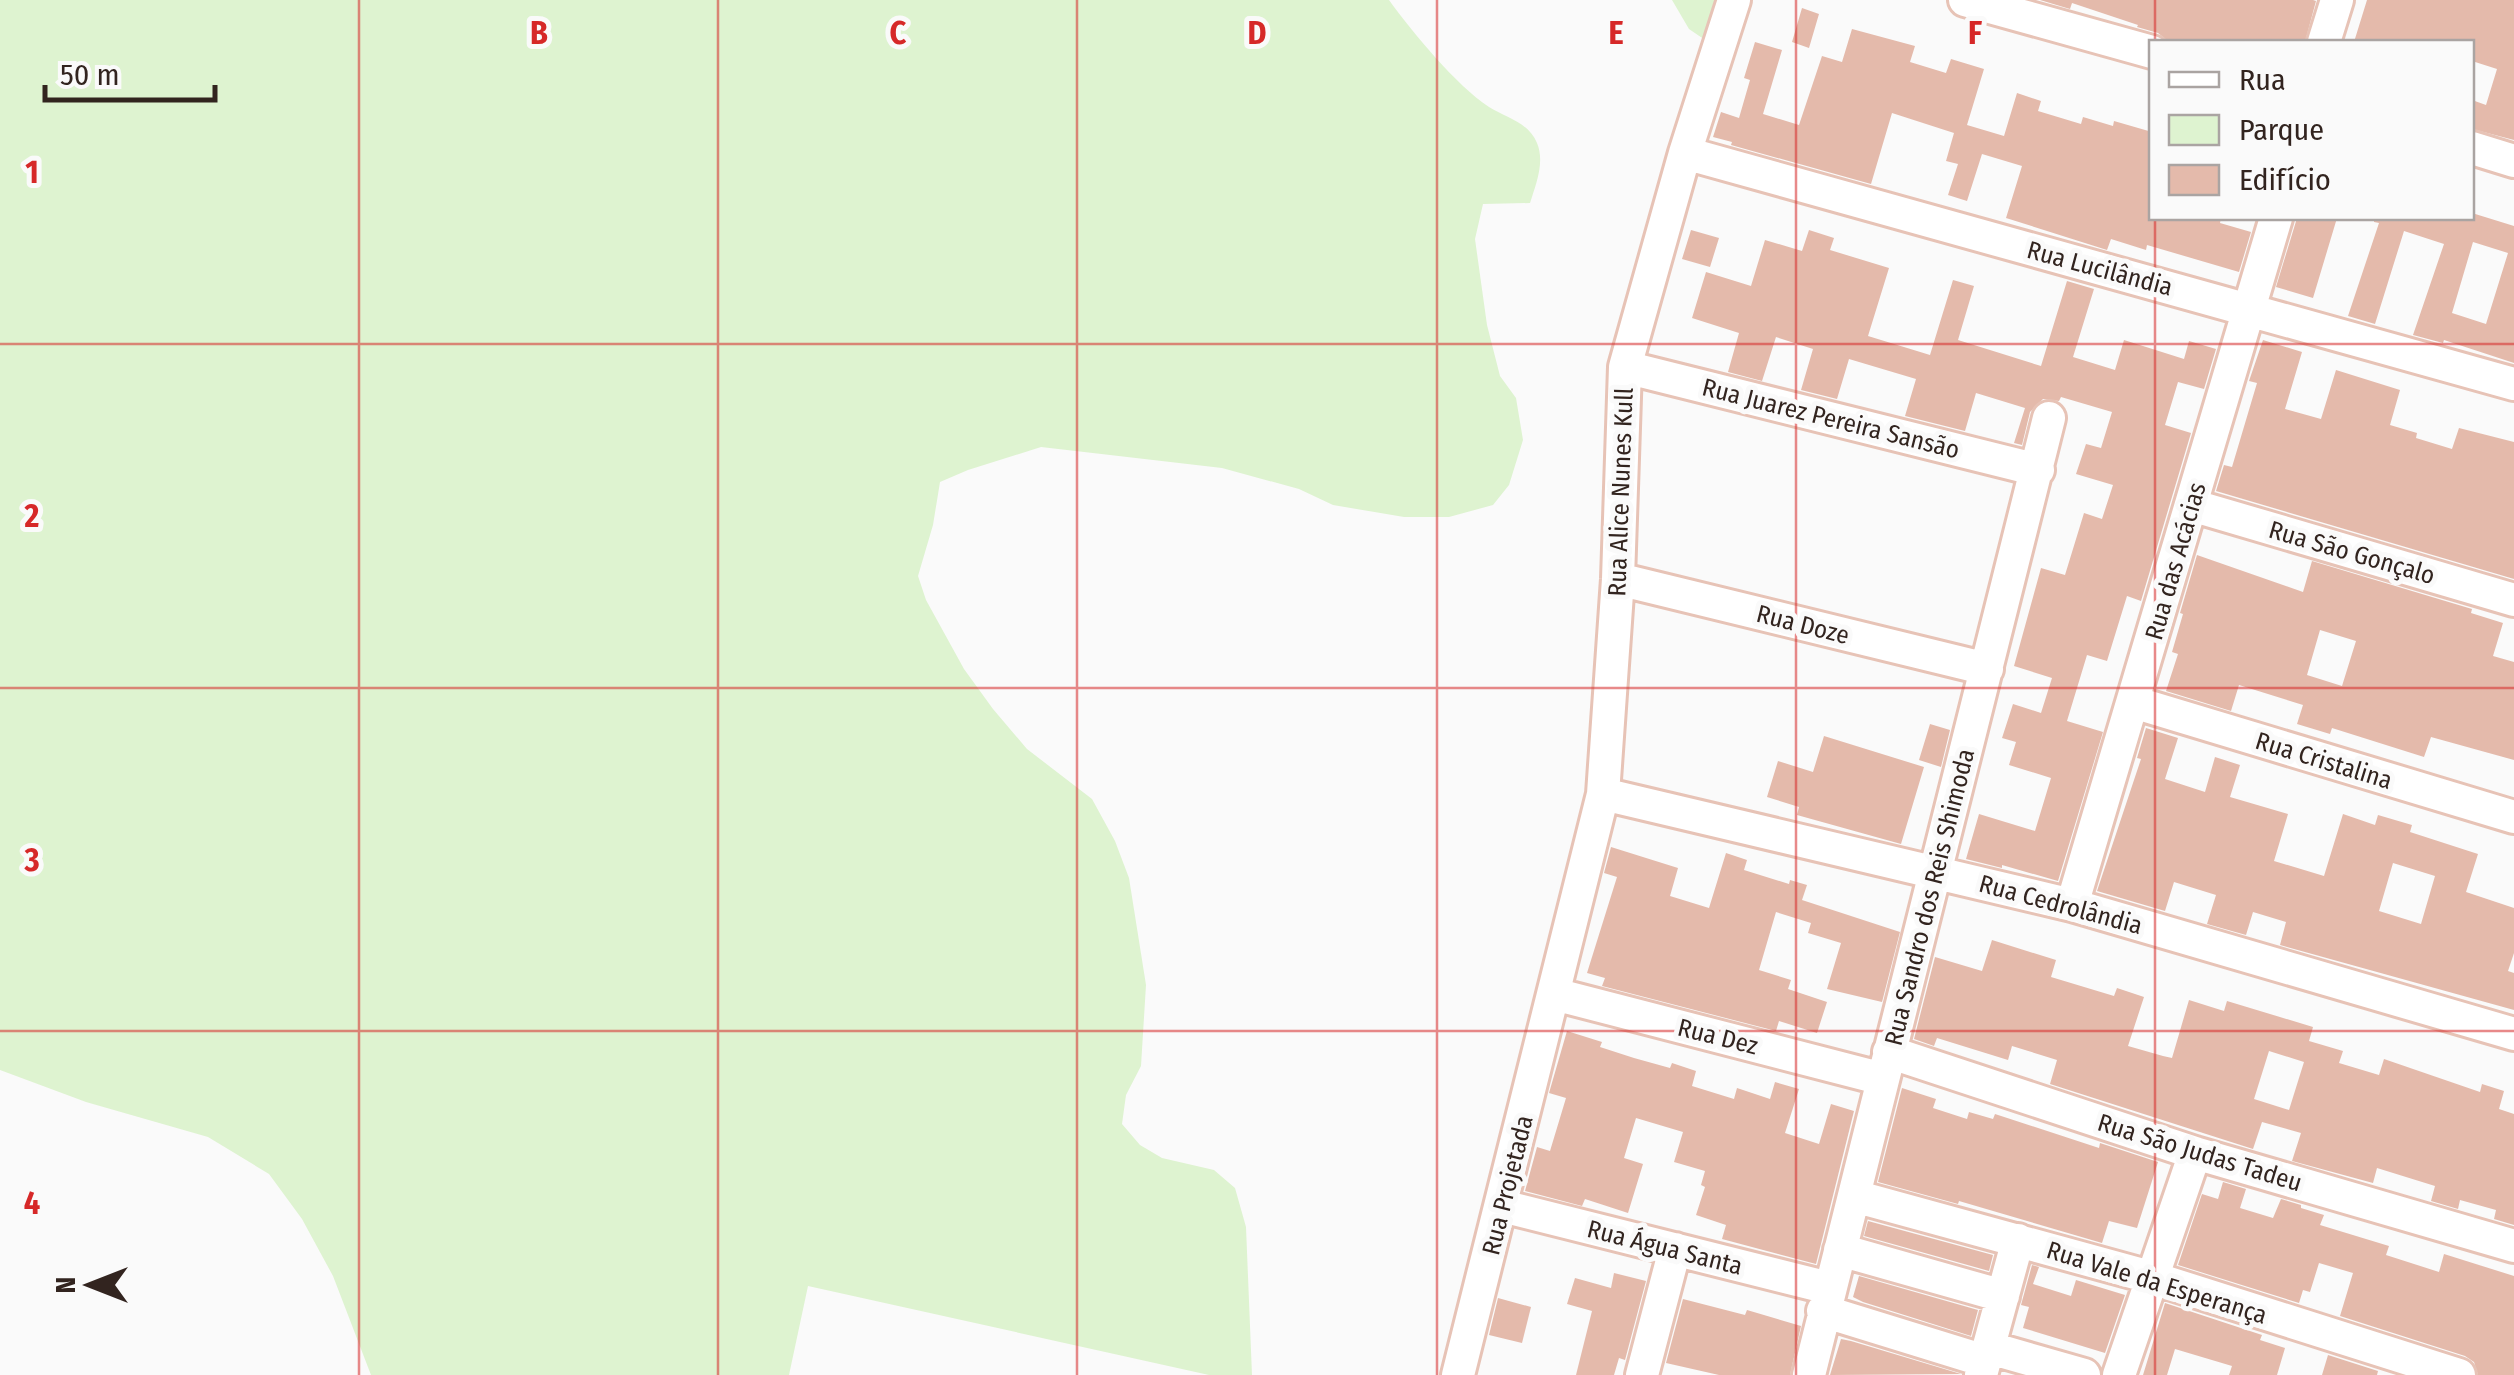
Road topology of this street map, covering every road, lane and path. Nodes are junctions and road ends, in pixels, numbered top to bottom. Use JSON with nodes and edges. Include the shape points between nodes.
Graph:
{"nodes":[{"id":1,"x":1734,"y":0,"type":"edge"},
{"id":2,"x":1965,"y":0,"type":"edge"},
{"id":3,"x":2337,"y":0,"type":"edge"},
{"id":4,"x":2325,"y":40,"type":"edge"},
{"id":5,"x":2149,"y":51,"type":"edge"},
{"id":6,"x":2474,"y":149,"type":"edge"},
{"id":7,"x":1685,"y":153,"type":"junction"},
{"id":8,"x":2514,"y":161,"type":"edge"},
{"id":9,"x":2275,"y":220,"type":"edge"},
{"id":10,"x":2251,"y":310,"type":"junction"},
{"id":11,"x":1625,"y":367,"type":"junction"},
{"id":12,"x":2514,"y":384,"type":"edge"},
{"id":13,"x":2049,"y":418,"type":"dead end"},
{"id":14,"x":2038,"y":470,"type":"junction"},
{"id":15,"x":2190,"y":506,"type":"junction"},
{"id":16,"x":1618,"y":579,"type":"junction"},
{"id":17,"x":2514,"y":600,"type":"edge"},
{"id":18,"x":1988,"y":669,"type":"junction"},
{"id":19,"x":2133,"y":702,"type":"junction"},
{"id":20,"x":1603,"y":794,"type":"junction"},
{"id":21,"x":2514,"y":818,"type":"edge"},
{"id":22,"x":1936,"y":872,"type":"junction"},
{"id":23,"x":2072,"y":905,"type":"junction"},
{"id":24,"x":1554,"y":994,"type":"junction"},
{"id":25,"x":2514,"y":1034,"type":"edge"},
{"id":26,"x":1886,"y":1065,"type":"junction"},
{"id":27,"x":2195,"y":1152,"type":"junction"},
{"id":28,"x":1854,"y":1196,"type":"junction"},
{"id":29,"x":1502,"y":1206,"type":"junction"},
{"id":30,"x":2018,"y":1240,"type":"junction"},
{"id":31,"x":2514,"y":1246,"type":"edge"},
{"id":32,"x":1675,"y":1250,"type":"junction"},
{"id":33,"x":1840,"y":1250,"type":"junction"},
{"id":34,"x":2150,"y":1277,"type":"junction"},
{"id":35,"x":2003,"y":1296,"type":"junction"},
{"id":36,"x":1826,"y":1300,"type":"junction"},
{"id":37,"x":1985,"y":1361,"type":"edge"},
{"id":38,"x":1458,"y":1375,"type":"edge"},
{"id":39,"x":1642,"y":1375,"type":"edge"},
{"id":40,"x":1809,"y":1375,"type":"edge"},
{"id":41,"x":2084,"y":1375,"type":"edge"},
{"id":42,"x":2119,"y":1375,"type":"edge"},
{"id":43,"x":2459,"y":1375,"type":"edge"}],
"edges":[{"from":1,"to":7,"type":"street","name":"Rua Alice Nunes Kull"},
{"from":2,"to":5,"type":"street"},
{"from":3,"to":4,"type":"street"},
{"from":6,"to":8,"type":"street"},
{"from":7,"to":10,"type":"street","name":"Rua Lucilândia"},
{"from":7,"to":11,"type":"street","name":"Rua Alice Nunes Kull"},
{"from":9,"to":10,"type":"street","name":"Rua das Acácias"},
{"from":10,"to":12,"type":"street","name":"Rua Lucilândia"},
{"from":10,"to":15,"type":"street","name":"Rua das Acácias"},
{"from":11,"to":14,"type":"street","name":"Rua Juarez Pereira Sansão"},
{"from":11,"to":16,"type":"street","name":"Rua Alice Nunes Kull"},
{"from":13,"to":14,"type":"street","name":"Rua Sandro dos Reis Shimoda"},
{"from":14,"to":18,"type":"street","name":"Rua Sandro dos Reis Shimoda"},
{"from":15,"to":17,"type":"street","name":"Rua São Gonçalo"},
{"from":15,"to":19,"type":"street","name":"Rua das Acácias"},
{"from":16,"to":18,"type":"street","name":"Rua Doze"},
{"from":16,"to":20,"type":"street","name":"Rua Alice Nunes Kull"},
{"from":18,"to":22,"type":"street","name":"Rua Sandro dos Reis Shimoda"},
{"from":19,"to":21,"type":"street","name":"Rua Cristalina"},
{"from":19,"to":23,"type":"street","name":"Rua das Acácias"},
{"from":20,"to":22,"type":"street","name":"Rua Cedrolândia"},
{"from":20,"to":24,"type":"street","name":"Rua Alice Nunes Kull"},
{"from":22,"to":23,"type":"street","name":"Rua Cedrolândia"},
{"from":22,"to":26,"type":"street","name":"Rua Sandro dos Reis Shimoda"},
{"from":23,"to":25,"type":"street","name":"Rua Cedrolândia"},
{"from":24,"to":26,"type":"street","name":"Rua Dez"},
{"from":24,"to":29,"type":"street","name":"Rua Projetada"},
{"from":26,"to":27,"type":"street","name":"Rua São Judas Tadeu"},
{"from":26,"to":28,"type":"street","name":"Rua Sandro dos Reis Shimoda"},
{"from":27,"to":31,"type":"street","name":"Rua São Judas Tadeu"},
{"from":27,"to":34,"type":"street"},
{"from":28,"to":30,"type":"street","name":"Rua Vale da Esperança"},
{"from":28,"to":33,"type":"street","name":"Rua Sandro dos Reis Shimoda"},
{"from":29,"to":32,"type":"street","name":"Rua Água Santa"},
{"from":29,"to":38,"type":"street","name":"Rua Projetada"},
{"from":30,"to":34,"type":"street","name":"Rua Vale da Esperança"},
{"from":30,"to":35,"type":"street"},
{"from":32,"to":36,"type":"street","name":"Rua Água Santa"},
{"from":32,"to":39,"type":"street"},
{"from":33,"to":35,"type":"street"},
{"from":33,"to":36,"type":"street","name":"Rua Sandro dos Reis Shimoda"},
{"from":34,"to":42,"type":"street"},
{"from":34,"to":43,"type":"street","name":"Rua Vale da Esperança"},
{"from":35,"to":37,"type":"street"},
{"from":36,"to":37,"type":"street","name":"Rua Água Santa"},
{"from":36,"to":40,"type":"street","name":"Rua Sandro dos Reis Shimoda"},
{"from":37,"to":41,"type":"street","name":"Rua Água Santa"}]}
